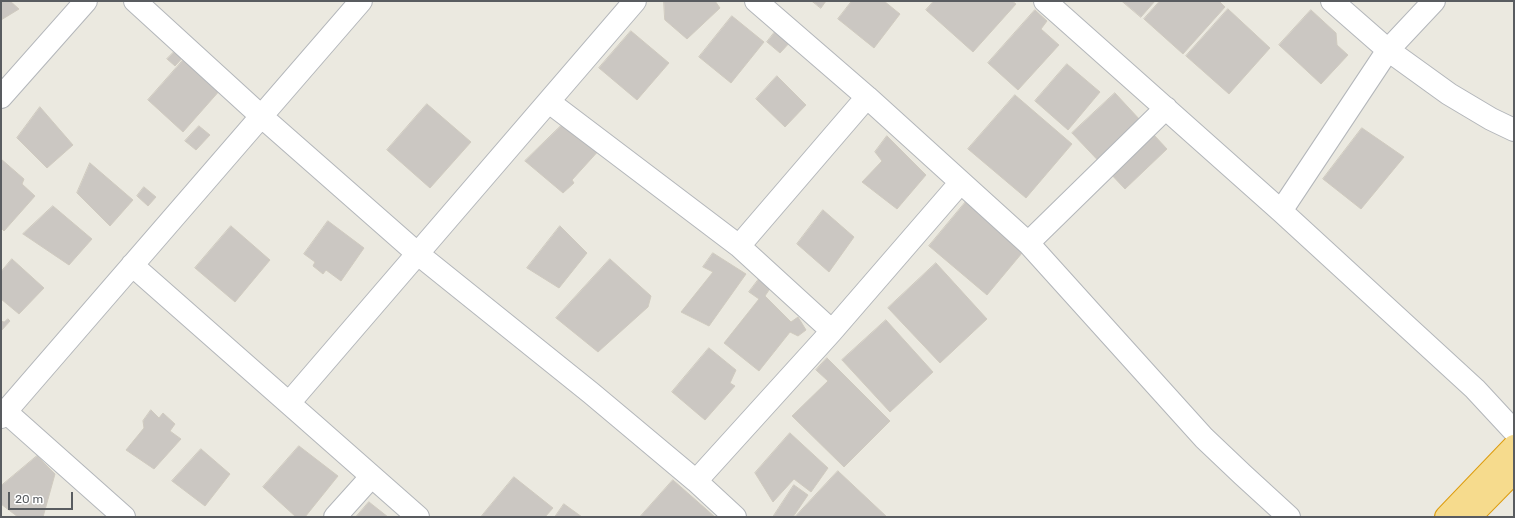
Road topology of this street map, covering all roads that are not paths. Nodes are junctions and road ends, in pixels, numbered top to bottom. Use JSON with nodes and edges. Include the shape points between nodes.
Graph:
{"nodes":[{"id":1,"x":86,"y":1,"type":"edge"},
{"id":2,"x":134,"y":1,"type":"edge"},
{"id":3,"x":361,"y":1,"type":"edge"},
{"id":4,"x":636,"y":1,"type":"edge"},
{"id":5,"x":756,"y":1,"type":"edge"},
{"id":6,"x":1045,"y":1,"type":"edge"},
{"id":7,"x":1332,"y":1,"type":"edge"},
{"id":8,"x":1434,"y":1,"type":"edge"},
{"id":9,"x":1388,"y":50,"type":"junction"},
{"id":10,"x":1,"y":97,"type":"edge"},
{"id":11,"x":867,"y":97,"type":"junction"},
{"id":12,"x":549,"y":102,"type":"junction"},
{"id":13,"x":1166,"y":108,"type":"junction"},
{"id":14,"x":261,"y":116,"type":"junction"},
{"id":15,"x":1514,"y":130,"type":"edge"},
{"id":16,"x":961,"y":182,"type":"junction"},
{"id":17,"x":1281,"y":211,"type":"junction"},
{"id":18,"x":1028,"y":243,"type":"junction"},
{"id":19,"x":739,"y":246,"type":"junction"},
{"id":20,"x":418,"y":254,"type":"junction"},
{"id":21,"x":132,"y":265,"type":"junction"},
{"id":22,"x":832,"y":331,"type":"junction"},
{"id":23,"x":289,"y":403,"type":"junction"},
{"id":24,"x":3,"y":414,"type":"edge"},
{"id":25,"x":1514,"y":431,"type":"edge"},
{"id":26,"x":1514,"y":446,"type":"edge"},
{"id":27,"x":1514,"y":472,"type":"edge"},
{"id":28,"x":371,"y":477,"type":"junction"},
{"id":29,"x":696,"y":482,"type":"junction"},
{"id":30,"x":124,"y":517,"type":"edge"},
{"id":31,"x":335,"y":517,"type":"edge"},
{"id":32,"x":418,"y":517,"type":"edge"},
{"id":33,"x":735,"y":517,"type":"edge"},
{"id":34,"x":1289,"y":517,"type":"edge"},
{"id":35,"x":1446,"y":517,"type":"edge"},
{"id":36,"x":1470,"y":517,"type":"edge"}],
"edges":[{"from":1,"to":10,"type":"street"},
{"from":2,"to":14,"type":"street"},
{"from":3,"to":14,"type":"street"},
{"from":4,"to":12,"type":"street"},
{"from":5,"to":11,"type":"street"},
{"from":6,"to":13,"type":"street"},
{"from":7,"to":9,"type":"street"},
{"from":8,"to":9,"type":"street"},
{"from":9,"to":15,"type":"street","via":[[1449,94]]},
{"from":9,"to":17,"type":"street"},
{"from":11,"to":16,"type":"street"},
{"from":11,"to":19,"type":"street"},
{"from":12,"to":19,"type":"street"},
{"from":12,"to":20,"type":"street"},
{"from":13,"to":17,"type":"street"},
{"from":13,"to":18,"type":"street"},
{"from":14,"to":20,"type":"street"},
{"from":14,"to":21,"type":"street"},
{"from":16,"to":18,"type":"street"},
{"from":16,"to":22,"type":"street"},
{"from":17,"to":25,"type":"street","via":[[1476,390]]},
{"from":18,"to":34,"type":"street","via":[[1204,438]]},
{"from":19,"to":22,"type":"street"},
{"from":20,"to":23,"type":"street"},
{"from":20,"to":29,"type":"street","via":[[591,393]]},
{"from":21,"to":23,"type":"street"},
{"from":21,"to":24,"type":"street"},
{"from":22,"to":29,"type":"street"},
{"from":23,"to":28,"type":"street"},
{"from":24,"to":30,"type":"street"},
{"from":26,"to":35,"type":"highway"},
{"from":27,"to":36,"type":"highway"},
{"from":28,"to":31,"type":"street"},
{"from":28,"to":32,"type":"street"},
{"from":29,"to":33,"type":"street"}]}
